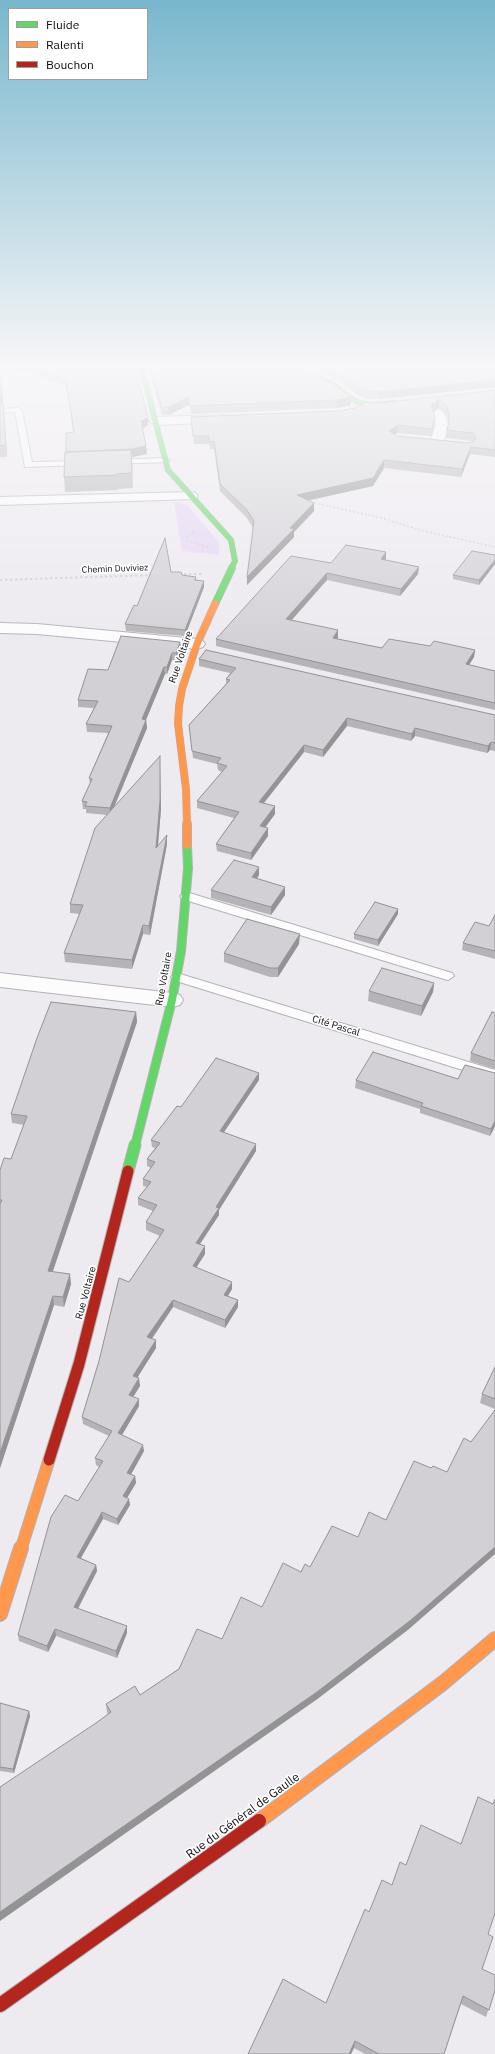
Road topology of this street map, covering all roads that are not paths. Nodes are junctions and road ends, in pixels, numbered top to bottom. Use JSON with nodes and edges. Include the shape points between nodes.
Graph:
{"nodes":[{"id":1,"x":28,"y":462,"type":"edge"},
{"id":2,"x":89,"y":462,"type":"edge"},
{"id":3,"x":104,"y":462,"type":"edge"},
{"id":4,"x":108,"y":462,"type":"edge"},
{"id":5,"x":166,"y":462,"type":"edge"},
{"id":6,"x":191,"y":496,"type":"junction"},
{"id":7,"x":0,"y":501,"type":"edge"},
{"id":8,"x":0,"y":628,"type":"edge"},
{"id":9,"x":196,"y":646,"type":"junction"},
{"id":10,"x":213,"y":652,"type":"edge"},
{"id":11,"x":186,"y":896,"type":"junction"},
{"id":12,"x":448,"y":976,"type":"dead end"},
{"id":13,"x":177,"y":977,"type":"junction"},
{"id":14,"x":0,"y":980,"type":"edge"},
{"id":15,"x":172,"y":1000,"type":"junction"},
{"id":16,"x":495,"y":1075,"type":"edge"},
{"id":17,"x":0,"y":1614,"type":"edge"},
{"id":18,"x":495,"y":1639,"type":"edge"},
{"id":19,"x":0,"y":2005,"type":"edge"}],
"edges":[{"from":1,"to":2,"type":"lane","via":[[28,464]]},
{"from":3,"to":4,"type":"lane"},
{"from":5,"to":6,"type":"street","name":"Rue Voltaire","via":[[172,475]]},
{"from":6,"to":7,"type":"street"},
{"from":6,"to":9,"type":"street","name":"Rue Voltaire","via":[[231,540],[235,561]]},
{"from":8,"to":9,"type":"street","via":[[37,629]]},
{"from":9,"to":10,"type":"street"},
{"from":9,"to":11,"type":"street","name":"Rue Voltaire","via":[[182,689],[177,715],[186,789]]},
{"from":11,"to":12,"type":"lane"},
{"from":11,"to":13,"type":"street","name":"Rue Voltaire"},
{"from":13,"to":15,"type":"street","name":"Rue Voltaire"},
{"from":13,"to":16,"type":"lane","name":"Cité Pascal"},
{"from":14,"to":15,"type":"street"},
{"from":15,"to":17,"type":"street","name":"Rue Voltaire","via":[[79,1364]]},
{"from":18,"to":19,"type":"street","name":"Rue du Général de Gaulle","via":[[436,1688],[272,1812]]}]}
